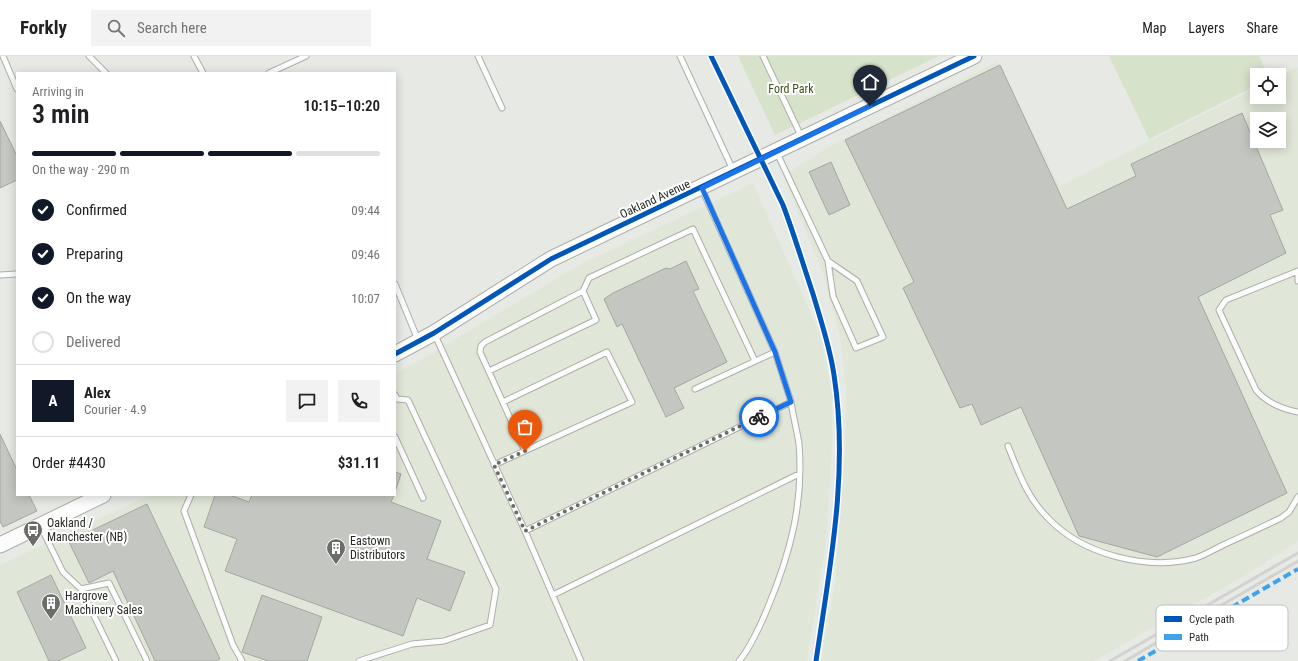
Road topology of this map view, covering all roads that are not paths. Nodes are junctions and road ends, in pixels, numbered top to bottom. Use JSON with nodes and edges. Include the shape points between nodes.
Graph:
{"nodes":[{"id":1,"x":4,"y":56,"type":"edge"},
{"id":2,"x":88,"y":56,"type":"edge"},
{"id":3,"x":194,"y":56,"type":"edge"},
{"id":4,"x":306,"y":56,"type":"edge"},
{"id":5,"x":478,"y":56,"type":"edge"},
{"id":6,"x":680,"y":56,"type":"edge"},
{"id":7,"x":763,"y":56,"type":"edge"},
{"id":8,"x":974,"y":56,"type":"edge"},
{"id":9,"x":105,"y":72,"type":"edge"},
{"id":10,"x":202,"y":72,"type":"edge"},
{"id":11,"x":271,"y":72,"type":"edge"},
{"id":12,"x":16,"y":86,"type":"edge"},
{"id":13,"x":502,"y":108,"type":"dead end"},
{"id":14,"x":803,"y":139,"type":"junction"},
{"id":15,"x":777,"y":152,"type":"junction"},
{"id":16,"x":734,"y":172,"type":"junction"},
{"id":17,"x":702,"y":188,"type":"junction"},
{"id":18,"x":828,"y":261,"type":"junction"},
{"id":19,"x":1298,"y":271,"type":"edge"},
{"id":20,"x":16,"y":274,"type":"edge"},
{"id":21,"x":0,"y":276,"type":"edge"},
{"id":22,"x":1298,"y":281,"type":"edge"},
{"id":23,"x":396,"y":286,"type":"edge"},
{"id":24,"x":582,"y":291,"type":"junction"},
{"id":25,"x":434,"y":333,"type":"junction"},
{"id":26,"x":419,"y":342,"type":"junction"},
{"id":27,"x":775,"y":352,"type":"junction"},
{"id":28,"x":396,"y":354,"type":"edge"},
{"id":29,"x":755,"y":361,"type":"junction"},
{"id":30,"x":489,"y":371,"type":"junction"},
{"id":31,"x":695,"y":389,"type":"dead end"},
{"id":32,"x":396,"y":398,"type":"edge"},
{"id":33,"x":503,"y":402,"type":"junction"},
{"id":34,"x":791,"y":402,"type":"junction"},
{"id":35,"x":1298,"y":412,"type":"edge"},
{"id":36,"x":396,"y":439,"type":"edge"},
{"id":37,"x":1008,"y":446,"type":"dead end"},
{"id":38,"x":525,"y":451,"type":"junction"},
{"id":39,"x":494,"y":465,"type":"junction"},
{"id":40,"x":799,"y":474,"type":"junction"},
{"id":41,"x":101,"y":496,"type":"edge"},
{"id":42,"x":191,"y":496,"type":"edge"},
{"id":43,"x":1298,"y":497,"type":"edge"},
{"id":44,"x":423,"y":498,"type":"dead end"},
{"id":45,"x":40,"y":525,"type":"junction"},
{"id":46,"x":525,"y":531,"type":"junction"},
{"id":47,"x":0,"y":545,"type":"edge"},
{"id":48,"x":81,"y":589,"type":"junction"},
{"id":49,"x":553,"y":595,"type":"junction"},
{"id":50,"x":116,"y":661,"type":"edge"},
{"id":51,"x":147,"y":661,"type":"edge"},
{"id":52,"x":242,"y":661,"type":"edge"},
{"id":53,"x":358,"y":661,"type":"edge"},
{"id":54,"x":581,"y":661,"type":"edge"},
{"id":55,"x":739,"y":661,"type":"edge"}],
"edges":[{"from":1,"to":12,"type":"lane"},
{"from":2,"to":9,"type":"lane"},
{"from":3,"to":10,"type":"lane"},
{"from":4,"to":11,"type":"lane"},
{"from":5,"to":13,"type":"lane"},
{"from":6,"to":16,"type":"lane"},
{"from":7,"to":14,"type":"lane"},
{"from":8,"to":14,"type":"street","name":"Oakland Avenue"},
{"from":14,"to":15,"type":"street","name":"Oakland Avenue"},
{"from":15,"to":16,"type":"street","name":"Oakland Avenue"},
{"from":15,"to":18,"type":"lane"},
{"from":16,"to":17,"type":"street","name":"Oakland Avenue"},
{"from":17,"to":25,"type":"street","name":"Oakland Avenue","via":[[551,259]]},
{"from":17,"to":27,"type":"lane"},
{"from":18,"to":18,"type":"lane","via":[[857,280],[883,337],[856,348],[833,296]]},
{"from":19,"to":22,"type":"lane"},
{"from":19,"to":35,"type":"lane","via":[[1226,300],[1218,310],[1256,390],[1263,398],[1285,410]]},
{"from":20,"to":21,"type":"lane"},
{"from":23,"to":26,"type":"lane"},
{"from":24,"to":29,"type":"lane","via":[[589,278],[693,229]]},
{"from":24,"to":30,"type":"lane","via":[[485,342],[480,352]]},
{"from":24,"to":30,"type":"lane","via":[[596,320]]},
{"from":25,"to":26,"type":"street","name":"Oakland Avenue"},
{"from":25,"to":39,"type":"lane"},
{"from":26,"to":28,"type":"street","name":"Oakland Avenue"},
{"from":27,"to":29,"type":"lane"},
{"from":27,"to":34,"type":"lane"},
{"from":29,"to":31,"type":"lane"},
{"from":30,"to":33,"type":"lane"},
{"from":32,"to":53,"type":"lane","via":[[408,400],[496,589],[490,625],[444,641],[412,644]]},
{"from":33,"to":38,"type":"lane"},
{"from":33,"to":38,"type":"lane","via":[[607,352],[632,402]]},
{"from":34,"to":40,"type":"lane","via":[[798,444]]},
{"from":34,"to":46,"type":"lane"},
{"from":36,"to":44,"type":"lane"},
{"from":37,"to":43,"type":"lane","via":[[1022,482],[1047,518],[1077,540],[1128,560],[1161,563],[1198,557],[1281,518],[1289,512]]},
{"from":38,"to":39,"type":"lane"},
{"from":39,"to":46,"type":"lane"},
{"from":40,"to":49,"type":"lane"},
{"from":40,"to":55,"type":"lane","via":[[795,529],[779,579],[762,620]]},
{"from":41,"to":45,"type":"street"},
{"from":42,"to":52,"type":"lane","via":[[184,511],[233,645]]},
{"from":45,"to":47,"type":"street"},
{"from":45,"to":48,"type":"lane","via":[[63,572]]},
{"from":46,"to":49,"type":"lane"},
{"from":48,"to":50,"type":"lane"},
{"from":48,"to":51,"type":"lane","via":[[109,583]]},
{"from":49,"to":54,"type":"lane"}]}
